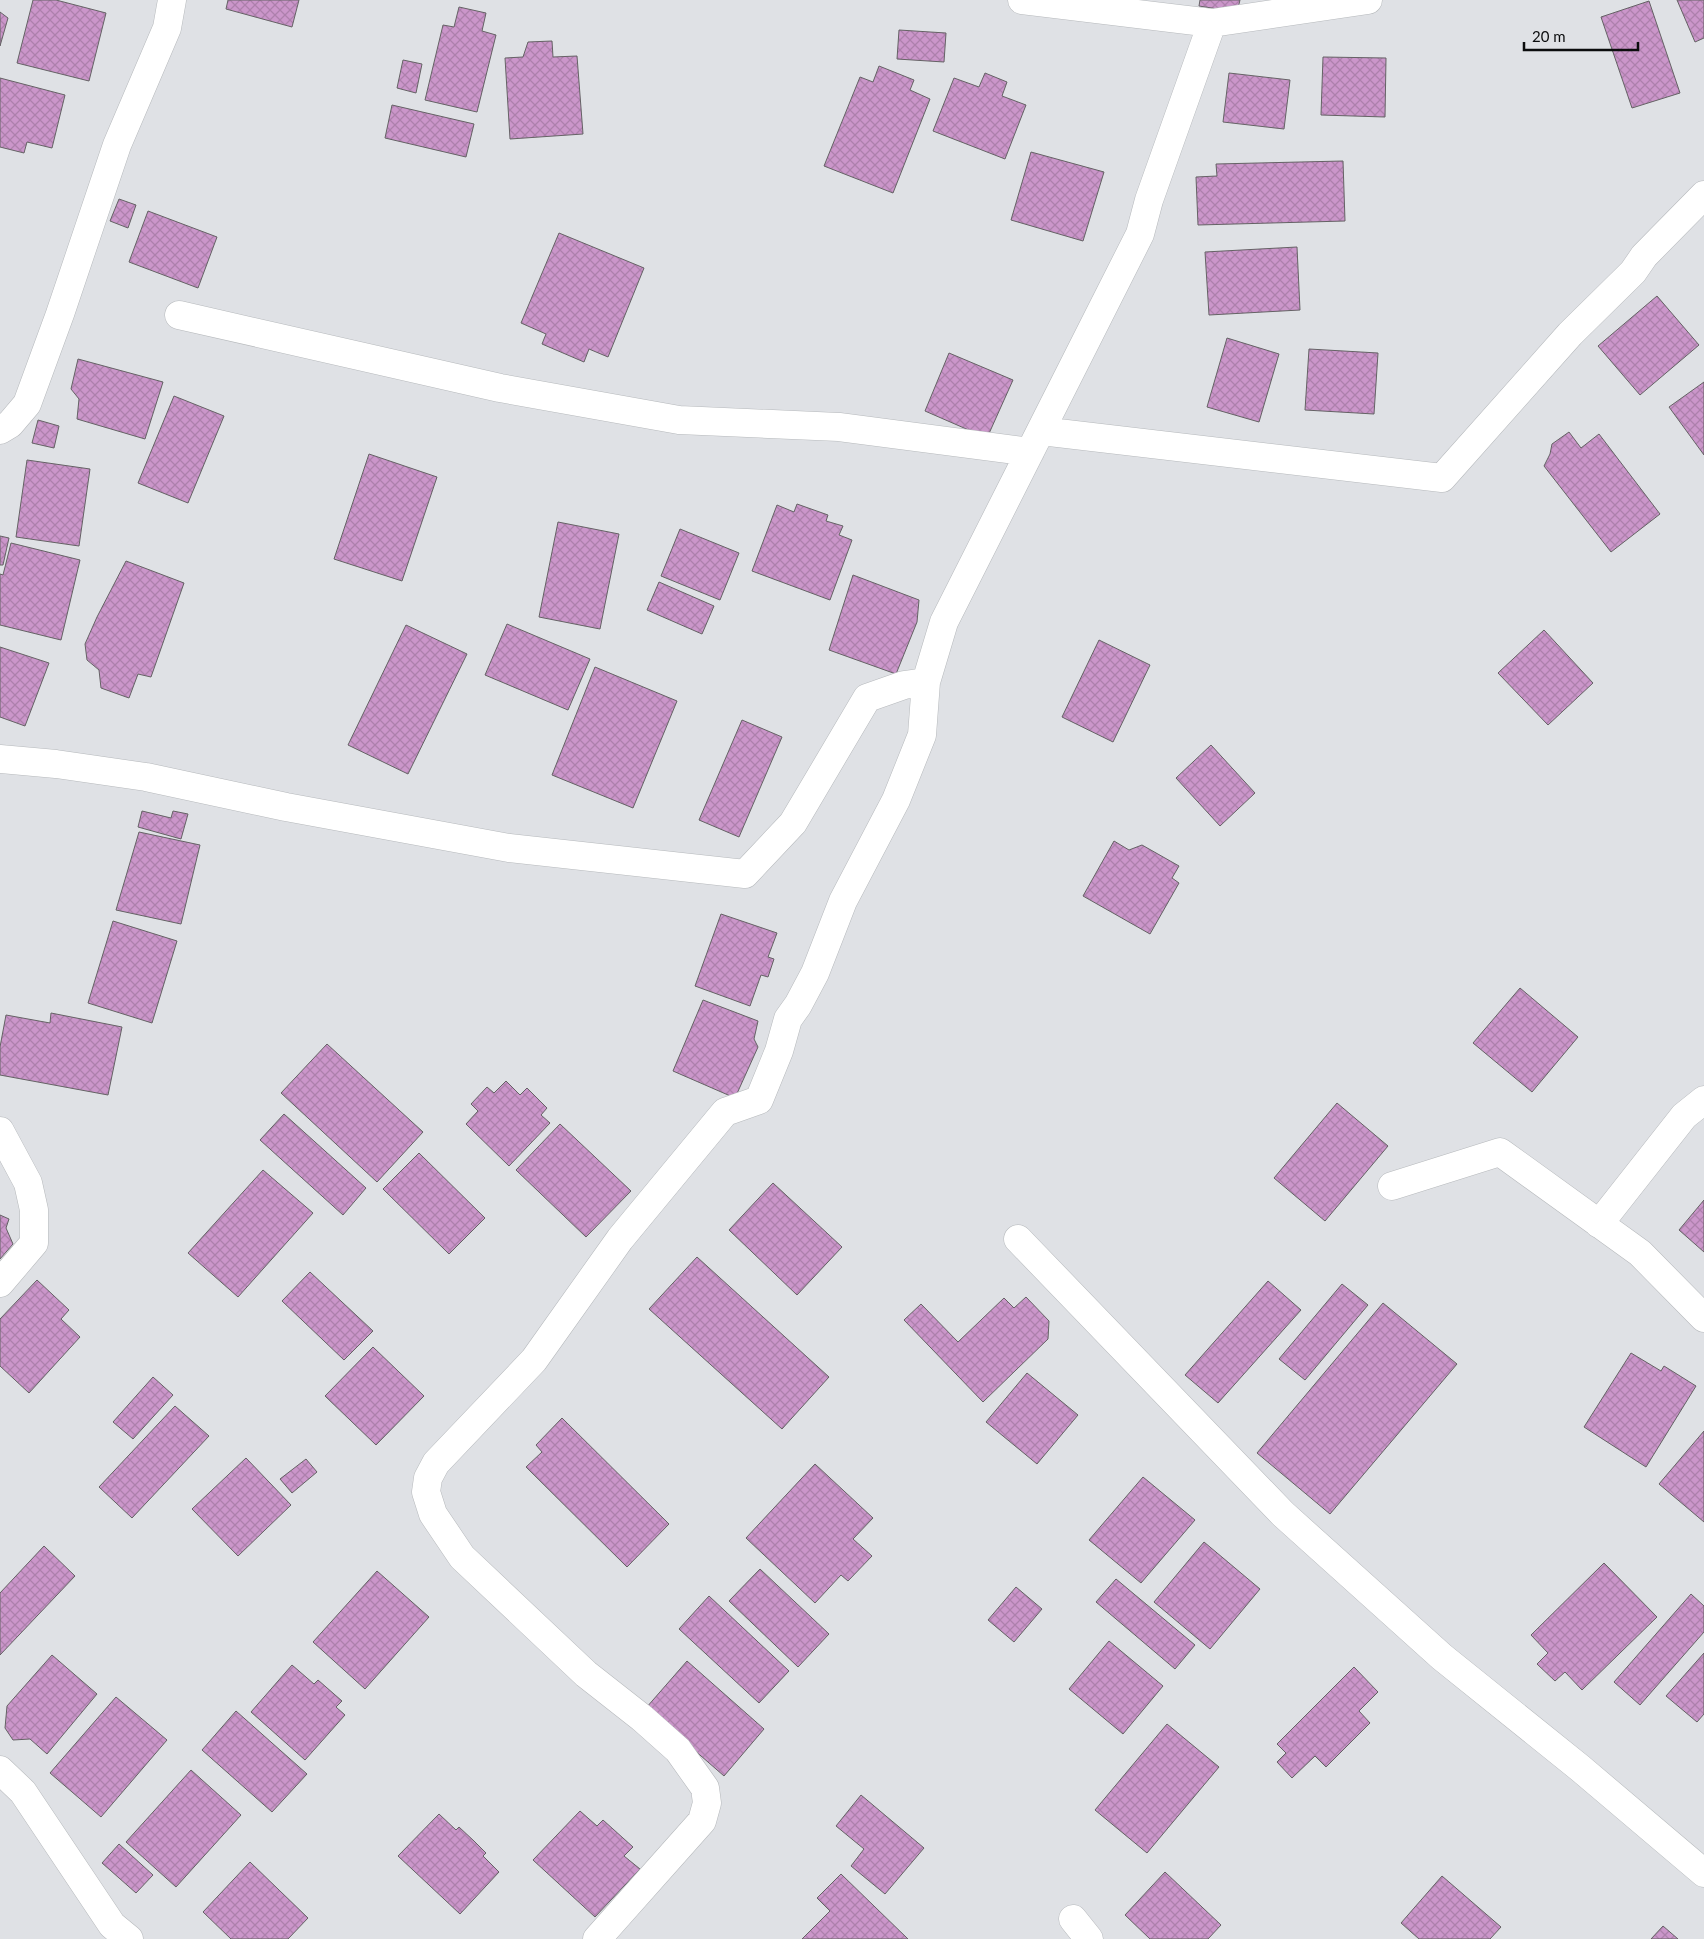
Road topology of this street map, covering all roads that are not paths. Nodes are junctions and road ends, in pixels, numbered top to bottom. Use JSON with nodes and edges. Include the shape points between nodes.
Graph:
{"nodes":[{"id":1,"x":172,"y":0,"type":"edge"},
{"id":2,"x":1022,"y":0,"type":"edge"},
{"id":3,"x":1368,"y":0,"type":"edge"},
{"id":4,"x":1212,"y":23,"type":"junction"},
{"id":5,"x":1704,"y":195,"type":"edge"},
{"id":6,"x":179,"y":315,"type":"dead end"},
{"id":7,"x":0,"y":430,"type":"edge"},
{"id":8,"x":1035,"y":442,"type":"junction"},
{"id":9,"x":926,"y":682,"type":"junction"},
{"id":10,"x":0,"y":759,"type":"edge"},
{"id":11,"x":1704,"y":1100,"type":"edge"},
{"id":12,"x":0,"y":1131,"type":"edge"},
{"id":13,"x":1392,"y":1186,"type":"dead end"},
{"id":14,"x":1599,"y":1224,"type":"junction"},
{"id":15,"x":1018,"y":1239,"type":"dead end"},
{"id":16,"x":0,"y":1283,"type":"edge"},
{"id":17,"x":1704,"y":1318,"type":"edge"},
{"id":18,"x":0,"y":1770,"type":"edge"},
{"id":19,"x":1704,"y":1873,"type":"edge"},
{"id":20,"x":129,"y":1939,"type":"edge"},
{"id":21,"x":597,"y":1939,"type":"edge"}],
"edges":[{"from":1,"to":7,"type":"street","via":[[167,28],[116,145],[27,404],[10,424]]},
{"from":2,"to":4,"type":"street"},
{"from":3,"to":4,"type":"street"},
{"from":4,"to":8,"type":"street","via":[[1140,234]]},
{"from":5,"to":8,"type":"street","via":[[1570,334],[1442,478]]},
{"from":6,"to":8,"type":"street","via":[[500,388],[680,420],[839,427]]},
{"from":8,"to":9,"type":"street","via":[[944,622]]},
{"from":9,"to":10,"type":"street","via":[[904,685],[867,698],[793,823],[745,874],[509,848],[146,778]]},
{"from":9,"to":21,"type":"street","via":[[922,735],[896,800],[843,901],[815,973],[788,1019],[759,1100],[725,1112],[620,1239],[534,1360],[436,1463],[428,1478],[426,1492],[433,1514],[462,1557],[586,1674],[678,1750],[705,1788],[707,1803],[702,1821]]},
{"from":11,"to":14,"type":"street","via":[[1684,1116]]},
{"from":12,"to":16,"type":"street","via":[[28,1183],[34,1210],[34,1243]]},
{"from":13,"to":14,"type":"street","via":[[1500,1152]]},
{"from":14,"to":17,"type":"street","via":[[1640,1253]]},
{"from":15,"to":19,"type":"street","via":[[1283,1514],[1442,1656]]},
{"from":18,"to":20,"type":"street","via":[[23,1792],[112,1925]]}]}
